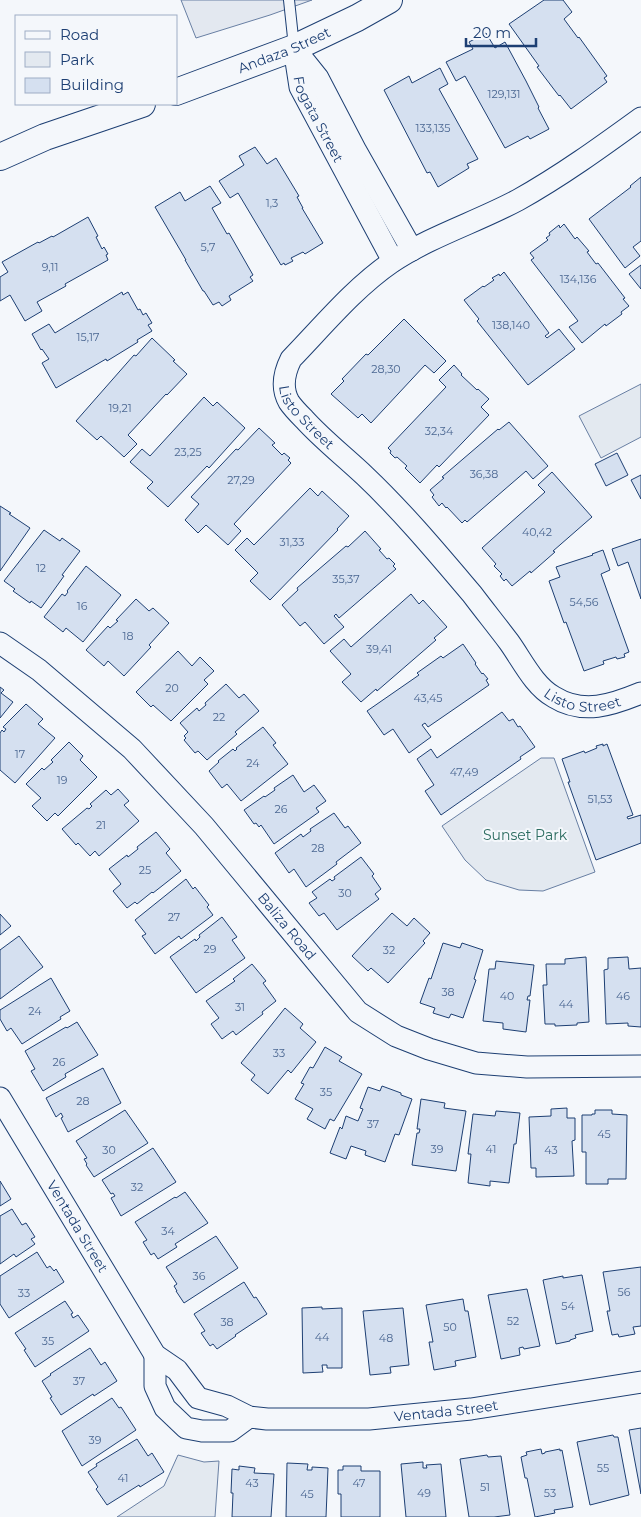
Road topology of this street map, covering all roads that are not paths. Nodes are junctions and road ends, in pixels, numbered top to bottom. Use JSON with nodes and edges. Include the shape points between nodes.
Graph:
{"nodes":[{"id":1,"x":289,"y":0,"type":"edge"},
{"id":2,"x":389,"y":0,"type":"edge"},
{"id":3,"x":294,"y":48,"type":"junction"},
{"id":4,"x":178,"y":91,"type":"edge"},
{"id":5,"x":139,"y":105,"type":"edge"},
{"id":6,"x":641,"y":118,"type":"edge"},
{"id":7,"x":0,"y":157,"type":"edge"},
{"id":8,"x":412,"y":250,"type":"junction"},
{"id":9,"x":393,"y":261,"type":"junction"},
{"id":10,"x":0,"y":643,"type":"edge"},
{"id":11,"x":641,"y":693,"type":"edge"},
{"id":12,"x":641,"y":1066,"type":"edge"},
{"id":13,"x":0,"y":1098,"type":"edge"},
{"id":14,"x":155,"y":1355,"type":"junction"},
{"id":15,"x":641,"y":1382,"type":"edge"},
{"id":16,"x":249,"y":1417,"type":"junction"}],
"edges":[{"from":1,"to":3,"type":"lane"},
{"from":2,"to":3,"type":"street","name":"Andaza Street"},
{"from":3,"to":4,"type":"street","name":"Andaza Street"},
{"from":3,"to":8,"type":"street","name":"Fogata Street","via":[[318,78]]},
{"from":3,"to":9,"type":"street","name":"Fogata Street","via":[[300,87]]},
{"from":5,"to":7,"type":"street"},
{"from":6,"to":8,"type":"street","name":"Listo Street","via":[[560,175]]},
{"from":8,"to":9,"type":"street","name":"Listo Street"},
{"from":9,"to":11,"type":"street","name":"Listo Street","via":[[348,299],[291,359],[284,377],[288,401],[418,532],[552,697],[590,708]]},
{"from":10,"to":12,"type":"street","name":"Baliza Road","via":[[39,670],[138,755],[204,826],[358,1012],[396,1036],[429,1050],[476,1063],[527,1067]]},
{"from":13,"to":14,"type":"street","name":"Ventada Street"},
{"from":14,"to":16,"type":"street","name":"Ventada Street","via":[[177,1370],[198,1398],[227,1406]]},
{"from":14,"to":16,"type":"street","via":[[155,1386],[165,1408],[186,1428],[202,1432],[230,1430]]},
{"from":15,"to":16,"type":"street","name":"Ventada Street","via":[[471,1409],[406,1415],[360,1419]]}]}
